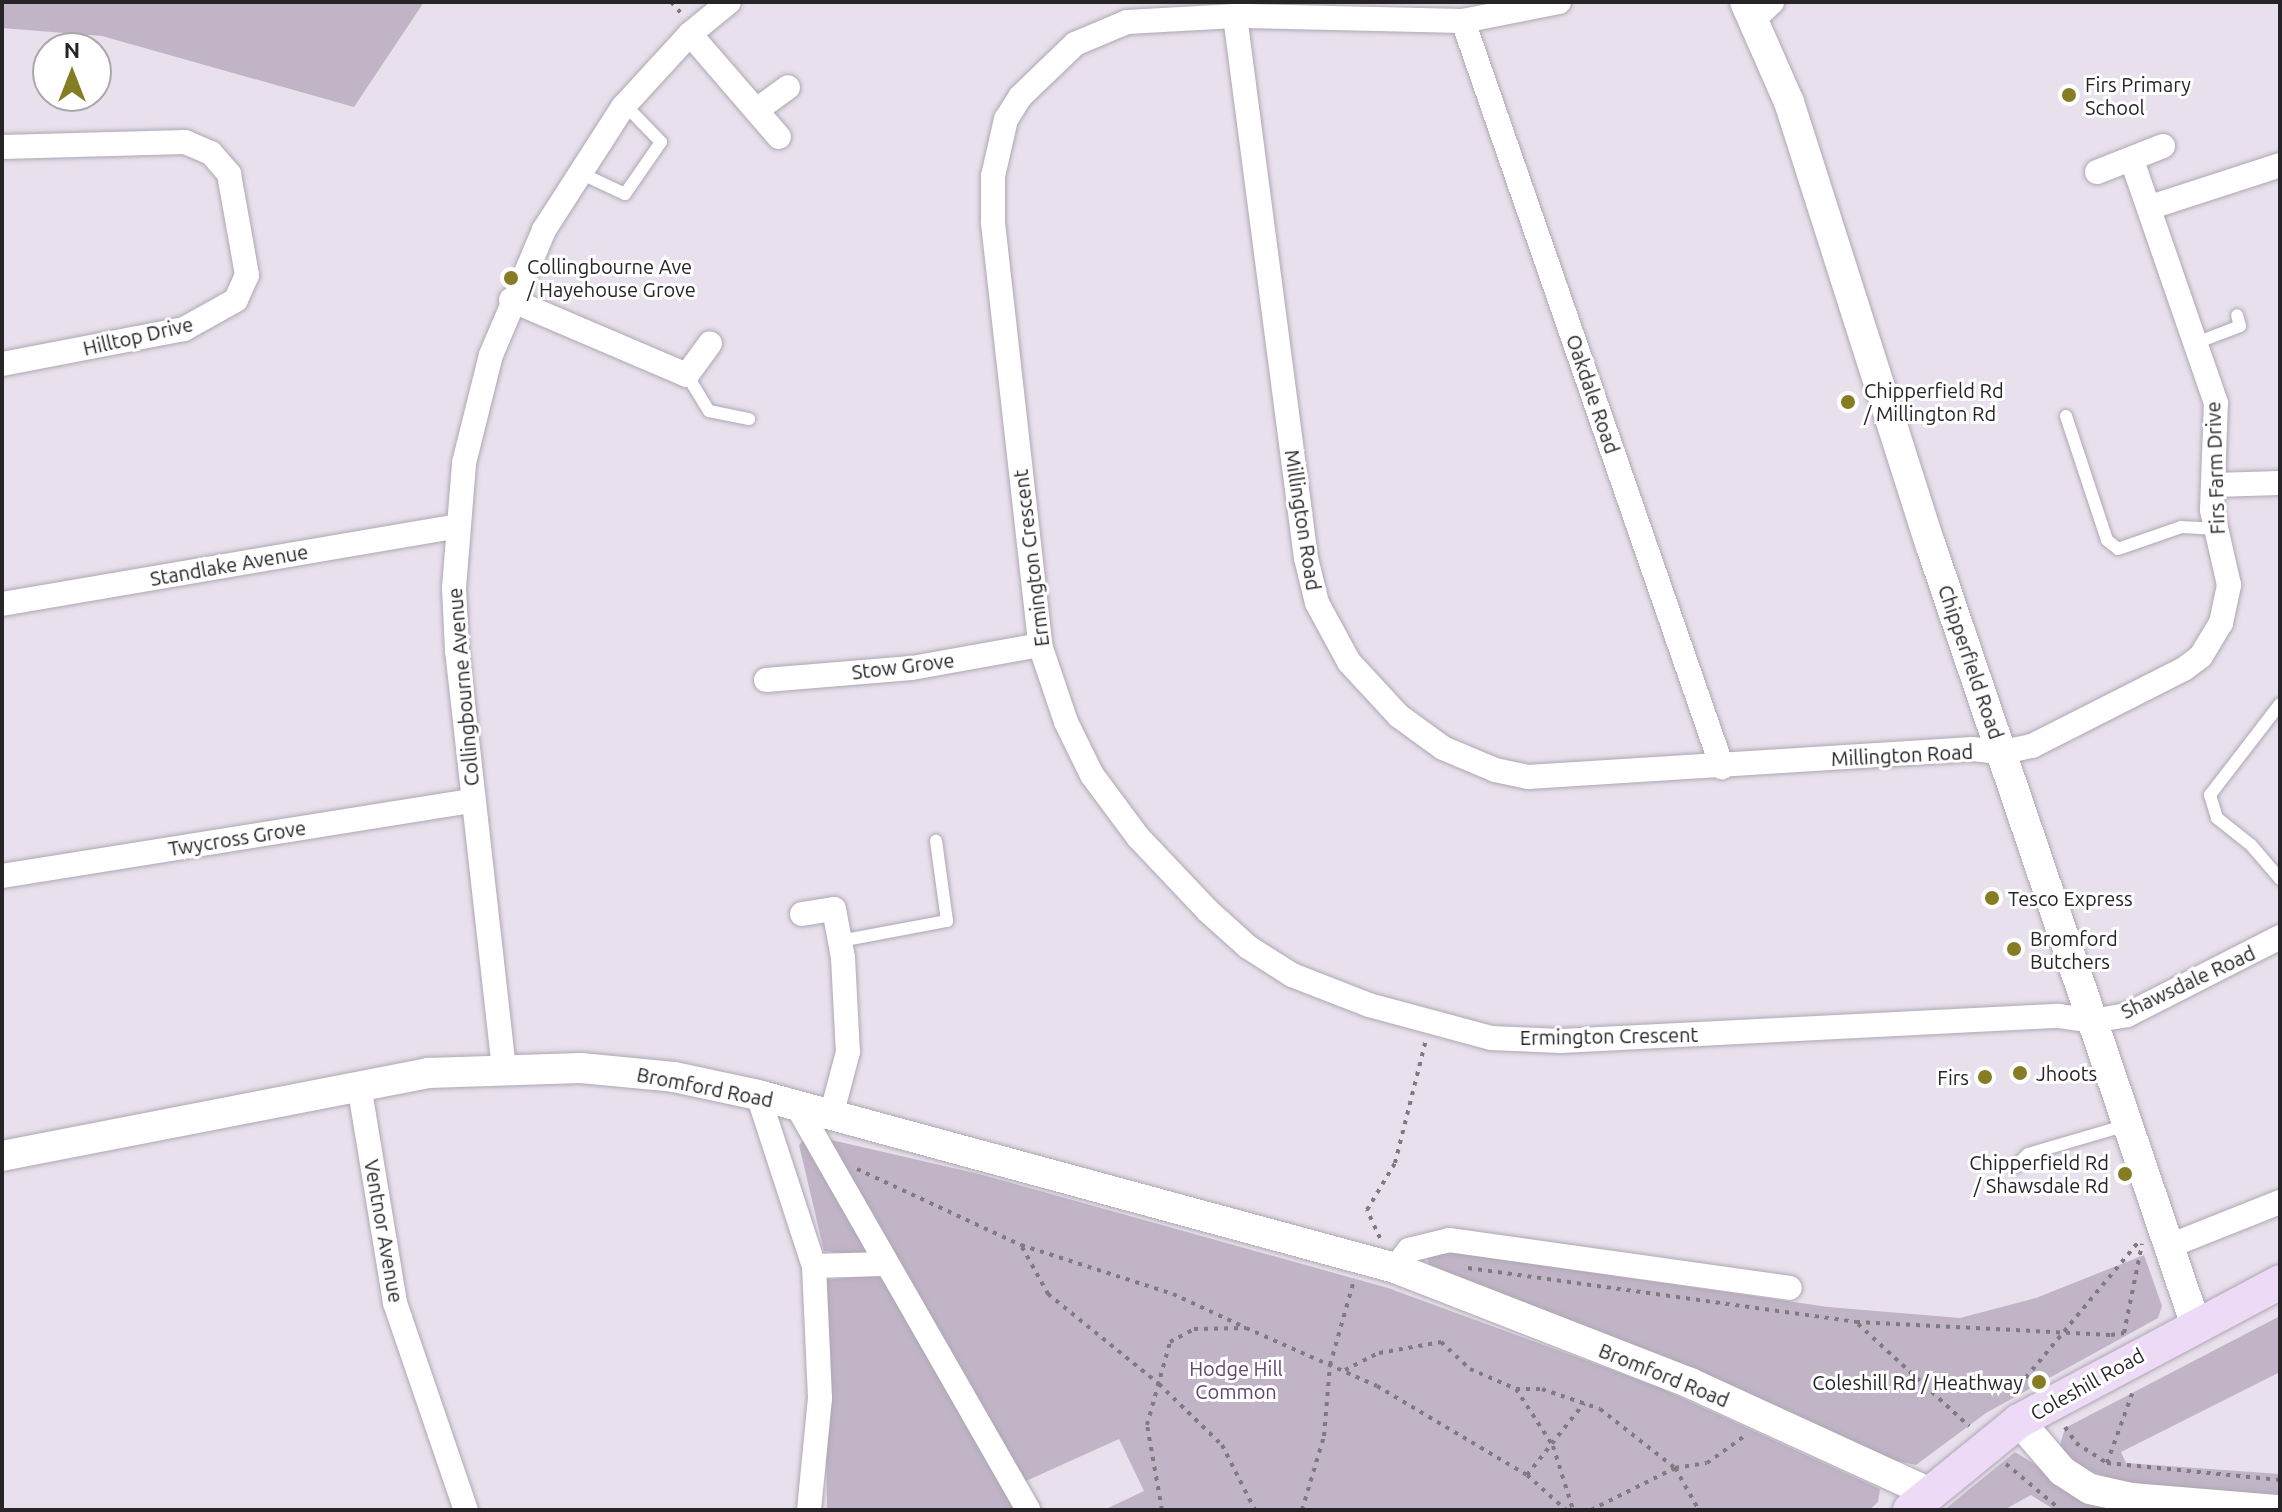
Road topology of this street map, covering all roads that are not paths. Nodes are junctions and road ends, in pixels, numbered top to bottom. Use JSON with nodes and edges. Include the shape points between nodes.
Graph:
{"nodes":[{"id":1,"x":729,"y":2,"type":"edge"},
{"id":2,"x":1559,"y":2,"type":"edge"},
{"id":3,"x":1757,"y":8,"type":"edge"},
{"id":4,"x":1235,"y":16,"type":"junction"},
{"id":5,"x":1463,"y":21,"type":"junction"},
{"id":6,"x":690,"y":34,"type":"junction"},
{"id":7,"x":788,"y":87,"type":"dead end"},
{"id":8,"x":625,"y":105,"type":"junction"},
{"id":9,"x":758,"y":109,"type":"junction"},
{"id":10,"x":779,"y":137,"type":"dead end"},
{"id":11,"x":2163,"y":146,"type":"dead end"},
{"id":12,"x":2,"y":147,"type":"edge"},
{"id":13,"x":2132,"y":160,"type":"junction"},
{"id":14,"x":2280,"y":165,"type":"edge"},
{"id":15,"x":578,"y":172,"type":"junction"},
{"id":16,"x":2097,"y":172,"type":"dead end"},
{"id":17,"x":2151,"y":207,"type":"junction"},
{"id":18,"x":511,"y":300,"type":"junction"},
{"id":19,"x":2237,"y":315,"type":"dead end"},
{"id":20,"x":710,"y":343,"type":"dead end"},
{"id":21,"x":2196,"y":343,"type":"junction"},
{"id":22,"x":2,"y":364,"type":"edge"},
{"id":23,"x":687,"y":375,"type":"junction"},
{"id":24,"x":2066,"y":416,"type":"dead end"},
{"id":25,"x":749,"y":419,"type":"dead end"},
{"id":26,"x":2280,"y":483,"type":"edge"},
{"id":27,"x":2214,"y":485,"type":"junction"},
{"id":28,"x":456,"y":526,"type":"junction"},
{"id":29,"x":2214,"y":529,"type":"junction"},
{"id":30,"x":2,"y":604,"type":"edge"},
{"id":31,"x":1040,"y":645,"type":"junction"},
{"id":32,"x":766,"y":680,"type":"dead end"},
{"id":33,"x":2280,"y":704,"type":"edge"},
{"id":34,"x":2003,"y":752,"type":"junction"},
{"id":35,"x":1722,"y":767,"type":"junction"},
{"id":36,"x":472,"y":801,"type":"junction"},
{"id":37,"x":936,"y":841,"type":"dead end"},
{"id":38,"x":2,"y":876,"type":"edge"},
{"id":39,"x":2280,"y":879,"type":"edge"},
{"id":40,"x":802,"y":914,"type":"dead end"},
{"id":41,"x":2280,"y":937,"type":"edge"},
{"id":42,"x":840,"y":941,"type":"junction"},
{"id":43,"x":2093,"y":1021,"type":"junction"},
{"id":44,"x":504,"y":1069,"type":"junction"},
{"id":45,"x":359,"y":1085,"type":"junction"},
{"id":46,"x":758,"y":1095,"type":"junction"},
{"id":47,"x":797,"y":1106,"type":"junction"},
{"id":48,"x":831,"y":1116,"type":"junction"},
{"id":49,"x":2127,"y":1125,"type":"junction"},
{"id":50,"x":2,"y":1156,"type":"edge"},
{"id":51,"x":2015,"y":1167,"type":"dead end"},
{"id":52,"x":2280,"y":1202,"type":"edge"},
{"id":53,"x":2167,"y":1247,"type":"junction"},
{"id":54,"x":883,"y":1264,"type":"junction"},
{"id":55,"x":814,"y":1266,"type":"junction"},
{"id":56,"x":1395,"y":1268,"type":"junction"},
{"id":57,"x":2280,"y":1282,"type":"edge"},
{"id":58,"x":1790,"y":1288,"type":"dead end"},
{"id":59,"x":2195,"y":1323,"type":"junction"},
{"id":60,"x":2014,"y":1410,"type":"junction"},
{"id":61,"x":1919,"y":1501,"type":"edge"},
{"id":62,"x":466,"y":1510,"type":"edge"},
{"id":63,"x":809,"y":1510,"type":"edge"},
{"id":64,"x":1028,"y":1510,"type":"edge"},
{"id":65,"x":2277,"y":1510,"type":"edge"}],
"edges":[{"from":1,"to":6,"type":"street","name":"Collingbourne Avenue"},
{"from":2,"to":5,"type":"street","name":"Ermington Crescent"},
{"from":3,"to":34,"type":"street","name":"Chipperfield Road"},
{"from":4,"to":5,"type":"street","name":"Ermington Crescent"},
{"from":4,"to":31,"type":"street","name":"Ermington Crescent","via":[[1127,22],[1075,44],[1020,97],[998,144],[993,223]]},
{"from":4,"to":35,"type":"street","name":"Millington Road","via":[[1306,558],[1317,603],[1349,662],[1399,716],[1443,748],[1495,770],[1561,777]]},
{"from":5,"to":35,"type":"street","name":"Oakdale Road"},
{"from":6,"to":8,"type":"street","name":"Collingbourne Avenue"},
{"from":6,"to":9,"type":"street"},
{"from":7,"to":9,"type":"street"},
{"from":8,"to":15,"type":"street","name":"Collingbourne Avenue"},
{"from":8,"to":15,"type":"lane","via":[[661,142],[625,194]]},
{"from":9,"to":10,"type":"street"},
{"from":11,"to":13,"type":"street"},
{"from":12,"to":22,"type":"street","name":"Hilltop Drive","via":[[185,142],[211,153],[229,174],[247,275],[236,300],[184,329]]},
{"from":13,"to":16,"type":"street"},
{"from":13,"to":17,"type":"street","name":"Firs Farm Drive"},
{"from":14,"to":17,"type":"street"},
{"from":15,"to":18,"type":"street","name":"Collingbourne Avenue"},
{"from":17,"to":21,"type":"street","name":"Firs Farm Drive"},
{"from":18,"to":23,"type":"street"},
{"from":18,"to":28,"type":"street","name":"Collingbourne Avenue","via":[[476,413]]},
{"from":19,"to":21,"type":"lane","via":[[2240,326]]},
{"from":20,"to":23,"type":"street"},
{"from":21,"to":27,"type":"street","name":"Firs Farm Drive","via":[[2216,403]]},
{"from":23,"to":25,"type":"lane","via":[[709,411]]},
{"from":24,"to":29,"type":"lane","via":[[2107,540],[2118,549],[2181,527]]},
{"from":26,"to":27,"type":"street"},
{"from":27,"to":29,"type":"street","name":"Firs Farm Drive"},
{"from":28,"to":30,"type":"street","name":"Standlake Avenue"},
{"from":28,"to":36,"type":"street","name":"Collingbourne Avenue","via":[[457,651]]},
{"from":29,"to":34,"type":"street","name":"Firs Farm Drive","via":[[2229,585],[2221,623],[2201,656],[2032,746]]},
{"from":31,"to":32,"type":"street","name":"Stow Grove","via":[[912,668]]},
{"from":31,"to":43,"type":"street","name":"Ermington Crescent","via":[[1066,722],[1092,775],[1155,855],[1248,947],[1292,975],[1369,1005],[1491,1038],[1561,1041],[2058,1016]]},
{"from":33,"to":39,"type":"lane","via":[[2210,795],[2217,818],[2251,845]]},
{"from":34,"to":35,"type":"street","name":"Millington Road","via":[[1972,749]]},
{"from":34,"to":43,"type":"street","name":"Chipperfield Road"},
{"from":36,"to":38,"type":"street","name":"Twycross Grove"},
{"from":36,"to":44,"type":"street","name":"Collingbourne Avenue"},
{"from":37,"to":42,"type":"lane","via":[[947,921]]},
{"from":40,"to":42,"type":"street","via":[[834,909]]},
{"from":41,"to":43,"type":"street","name":"Shawsdale Road","via":[[2127,1015]]},
{"from":42,"to":48,"type":"street","via":[[848,1052]]},
{"from":43,"to":49,"type":"street","name":"Chipperfield Road"},
{"from":44,"to":45,"type":"street","name":"Bromford Road","via":[[428,1073]]},
{"from":44,"to":46,"type":"street","name":"Bromford Road","via":[[643,1074]]},
{"from":45,"to":50,"type":"street","name":"Bromford Road"},
{"from":45,"to":62,"type":"street","name":"Ventnor Avenue","via":[[395,1303]]},
{"from":46,"to":47,"type":"street","name":"Bromford Road"},
{"from":46,"to":55,"type":"street"},
{"from":47,"to":48,"type":"street","name":"Bromford Road"},
{"from":47,"to":54,"type":"street"},
{"from":48,"to":56,"type":"street","name":"Bromford Road"},
{"from":49,"to":51,"type":"lane","via":[[2028,1154]]},
{"from":49,"to":53,"type":"street","name":"Chipperfield Road"},
{"from":52,"to":53,"type":"street"},
{"from":53,"to":59,"type":"street","name":"Chipperfield Road"},
{"from":54,"to":55,"type":"street"},
{"from":54,"to":64,"type":"street"},
{"from":55,"to":63,"type":"street","via":[[820,1398]]},
{"from":56,"to":58,"type":"street","via":[[1409,1250],[1449,1240]]},
{"from":56,"to":61,"type":"street","name":"Bromford Road","via":[[1768,1418]]},
{"from":57,"to":59,"type":"main road","name":"Coleshill Road"},
{"from":59,"to":60,"type":"main road","name":"Coleshill Road"},
{"from":60,"to":61,"type":"main road","name":"Coleshill Road"},
{"from":60,"to":65,"type":"street","via":[[2062,1471],[2090,1489],[2131,1498]]}]}
